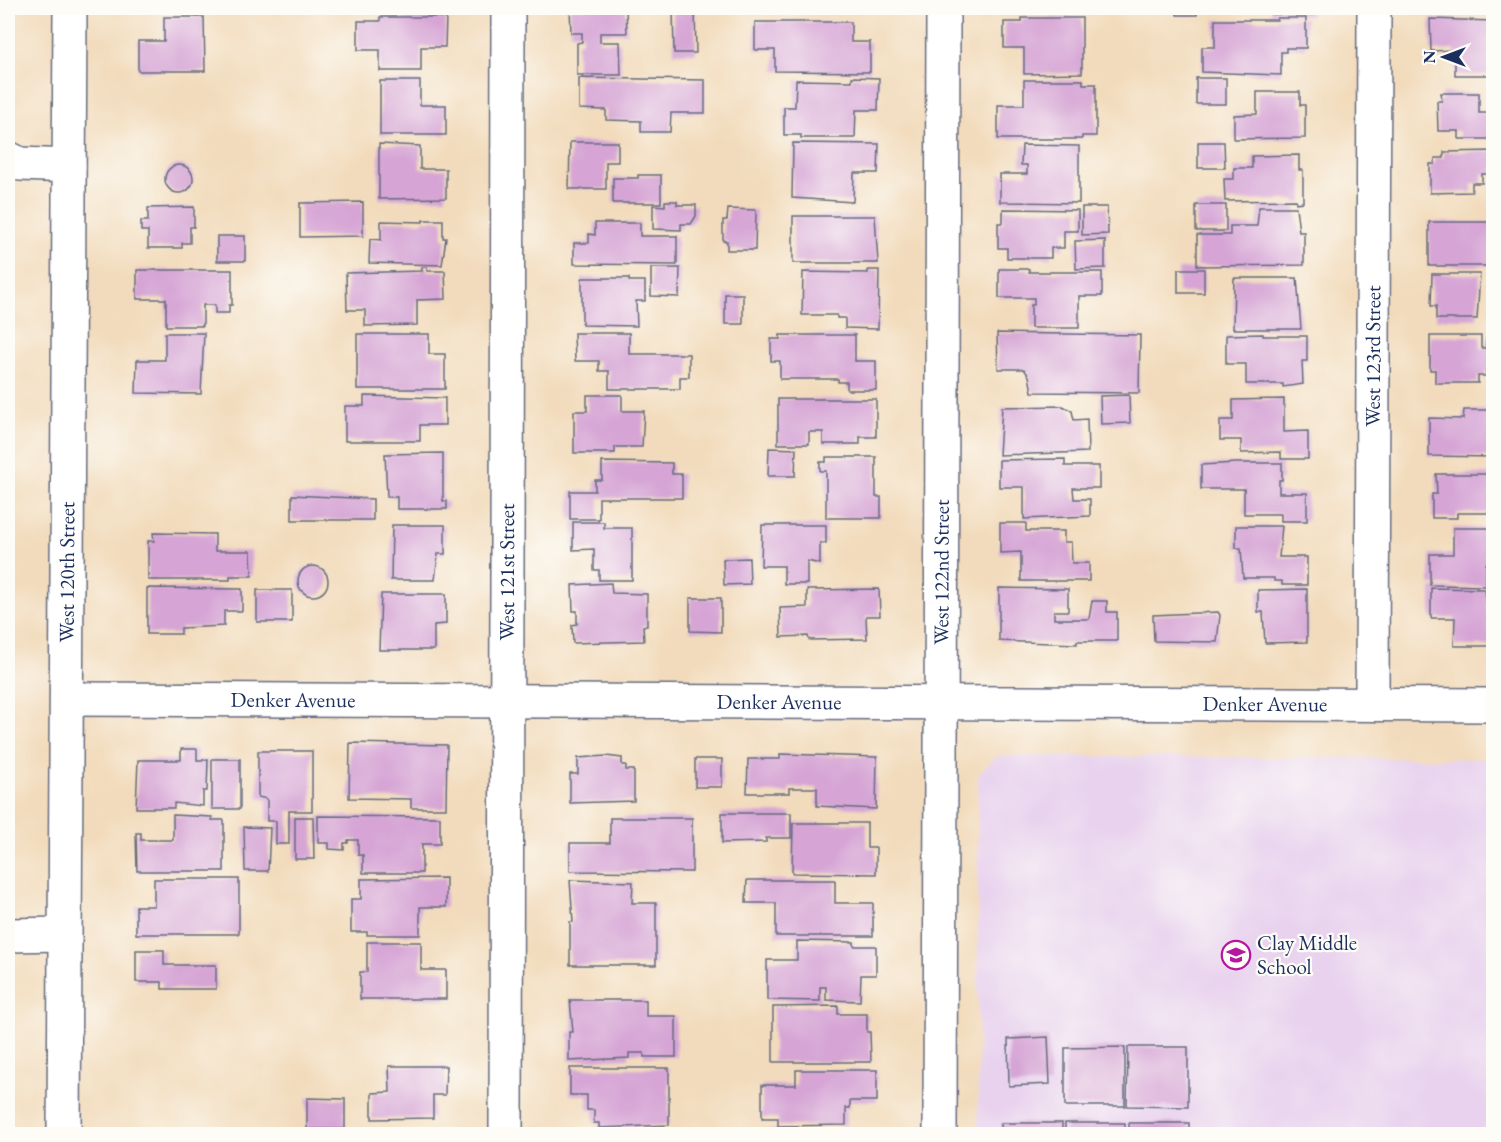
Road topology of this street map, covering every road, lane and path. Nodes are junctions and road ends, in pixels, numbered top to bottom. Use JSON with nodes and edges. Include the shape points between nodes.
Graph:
{"nodes":[{"id":1,"x":70,"y":8,"type":"edge"},
{"id":2,"x":508,"y":8,"type":"edge"},
{"id":3,"x":943,"y":8,"type":"edge"},
{"id":4,"x":1374,"y":8,"type":"edge"},
{"id":5,"x":12,"y":165,"type":"edge"},
{"id":6,"x":69,"y":166,"type":"junction"},
{"id":7,"x":67,"y":699,"type":"junction"},
{"id":8,"x":505,"y":702,"type":"junction"},
{"id":9,"x":940,"y":703,"type":"junction"},
{"id":10,"x":1372,"y":704,"type":"junction"},
{"id":11,"x":1494,"y":705,"type":"edge"},
{"id":12,"x":8,"y":934,"type":"edge"},
{"id":13,"x":64,"y":934,"type":"junction"},
{"id":14,"x":64,"y":1134,"type":"edge"},
{"id":15,"x":506,"y":1134,"type":"edge"},
{"id":16,"x":940,"y":1134,"type":"edge"}],
"edges":[{"from":1,"to":6,"type":"street","name":"West 120th Street"},
{"from":2,"to":8,"type":"street","name":"West 121st Street"},
{"from":3,"to":9,"type":"street","name":"West 122nd Street"},
{"from":4,"to":10,"type":"street","name":"West 123rd Street"},
{"from":5,"to":6,"type":"street"},
{"from":6,"to":7,"type":"street","name":"West 120th Street"},
{"from":7,"to":8,"type":"street","name":"Denker Avenue"},
{"from":7,"to":13,"type":"street","name":"West 120th Street"},
{"from":8,"to":9,"type":"street","name":"Denker Avenue"},
{"from":8,"to":15,"type":"street","name":"West 121st Street"},
{"from":9,"to":10,"type":"street","name":"Denker Avenue"},
{"from":9,"to":16,"type":"street","name":"West 122nd Street"},
{"from":10,"to":11,"type":"street","name":"Denker Avenue"},
{"from":12,"to":13,"type":"street"},
{"from":13,"to":14,"type":"street","name":"West 120th Street"}]}
